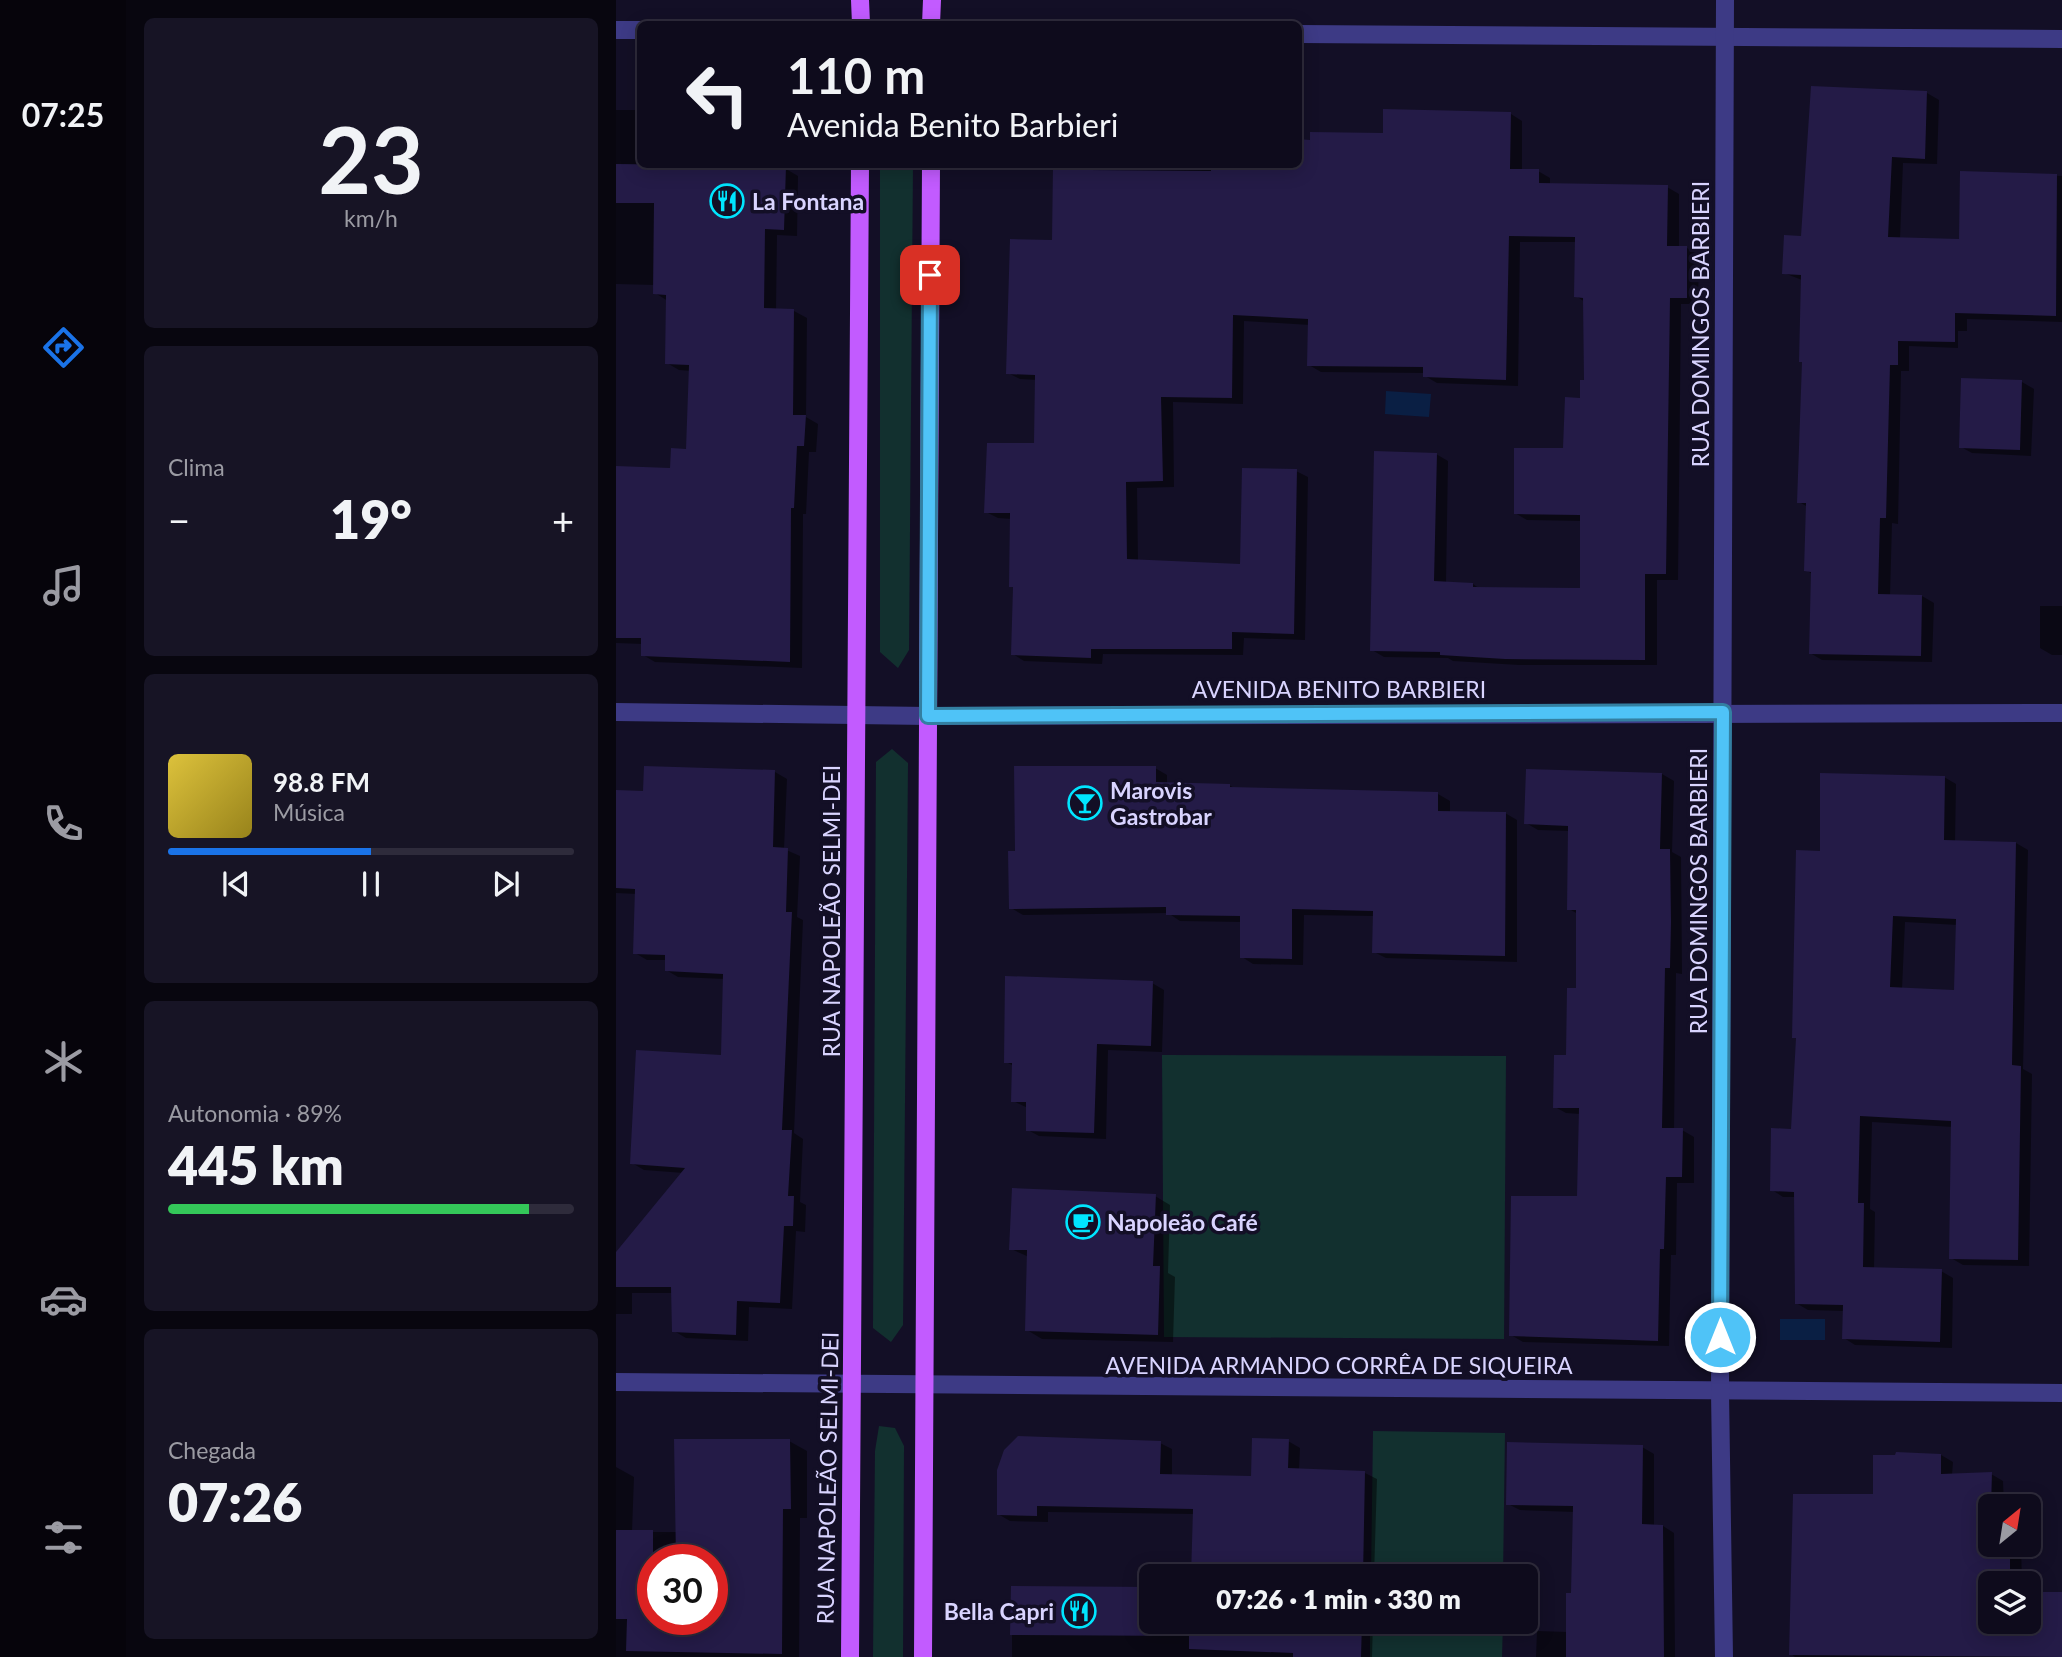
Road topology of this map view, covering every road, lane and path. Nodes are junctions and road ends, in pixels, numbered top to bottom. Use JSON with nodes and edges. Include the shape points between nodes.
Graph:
{"nodes":[{"id":1,"x":860,"y":0,"type":"edge"},
{"id":2,"x":932,"y":0,"type":"edge"},
{"id":3,"x":1725,"y":0,"type":"edge"},
{"id":4,"x":860,"y":21,"type":"edge"},
{"id":5,"x":932,"y":21,"type":"edge"},
{"id":6,"x":616,"y":30,"type":"edge"},
{"id":7,"x":637,"y":30,"type":"edge"},
{"id":8,"x":1302,"y":34,"type":"edge"},
{"id":9,"x":1725,"y":37,"type":"junction"},
{"id":10,"x":2062,"y":39,"type":"edge"},
{"id":11,"x":860,"y":168,"type":"edge"},
{"id":12,"x":931,"y":168,"type":"edge"},
{"id":13,"x":616,"y":712,"type":"edge"},
{"id":14,"x":1723,"y":712,"type":"junction"},
{"id":15,"x":2062,"y":713,"type":"edge"},
{"id":16,"x":856,"y":715,"type":"junction"},
{"id":17,"x":928,"y":716,"type":"junction"},
{"id":18,"x":616,"y":1382,"type":"edge"},
{"id":19,"x":853,"y":1385,"type":"junction"},
{"id":20,"x":923,"y":1386,"type":"junction"},
{"id":21,"x":1720,"y":1392,"type":"junction"},
{"id":22,"x":2062,"y":1393,"type":"edge"},
{"id":23,"x":850,"y":1657,"type":"edge"},
{"id":24,"x":923,"y":1657,"type":"edge"},
{"id":25,"x":1724,"y":1657,"type":"edge"}],
"edges":[{"from":1,"to":4,"type":"main road"},
{"from":2,"to":5,"type":"main road"},
{"from":3,"to":9,"type":"street","name":"RUA DOMINGOS BARBIERI"},
{"from":6,"to":7,"type":"street"},
{"from":8,"to":9,"type":"street"},
{"from":9,"to":10,"type":"street"},
{"from":9,"to":14,"type":"street","name":"RUA DOMINGOS BARBIERI"},
{"from":11,"to":16,"type":"main road","name":"RUA NAPOLEÃO SELMI-DEI"},
{"from":12,"to":17,"type":"main road"},
{"from":13,"to":16,"type":"street","name":"AVENIDA BENITO BARBIERI"},
{"from":14,"to":15,"type":"street","name":"AVENIDA BENITO BARBIERI"},
{"from":14,"to":17,"type":"street","name":"AVENIDA BENITO BARBIERI"},
{"from":14,"to":21,"type":"street","name":"RUA DOMINGOS BARBIERI"},
{"from":16,"to":17,"type":"street","name":"AVENIDA BENITO BARBIERI"},
{"from":16,"to":19,"type":"main road","name":"RUA NAPOLEÃO SELMI-DEI"},
{"from":17,"to":20,"type":"main road"},
{"from":18,"to":19,"type":"street","name":"AVENIDA ARMANDO CORRÊA DE SIQUEIRA"},
{"from":19,"to":20,"type":"street","name":"AVENIDA ARMANDO CORRÊA DE SIQUEIRA"},
{"from":19,"to":23,"type":"main road","name":"RUA NAPOLEÃO SELMI-DEI"},
{"from":20,"to":21,"type":"street","name":"AVENIDA ARMANDO CORRÊA DE SIQUEIRA"},
{"from":20,"to":24,"type":"main road"},
{"from":21,"to":22,"type":"street","name":"AVENIDA ARMANDO CORRÊA DE SIQUEIRA"},
{"from":21,"to":25,"type":"street","name":"RUA DOMINGOS BARBIERI"}]}
